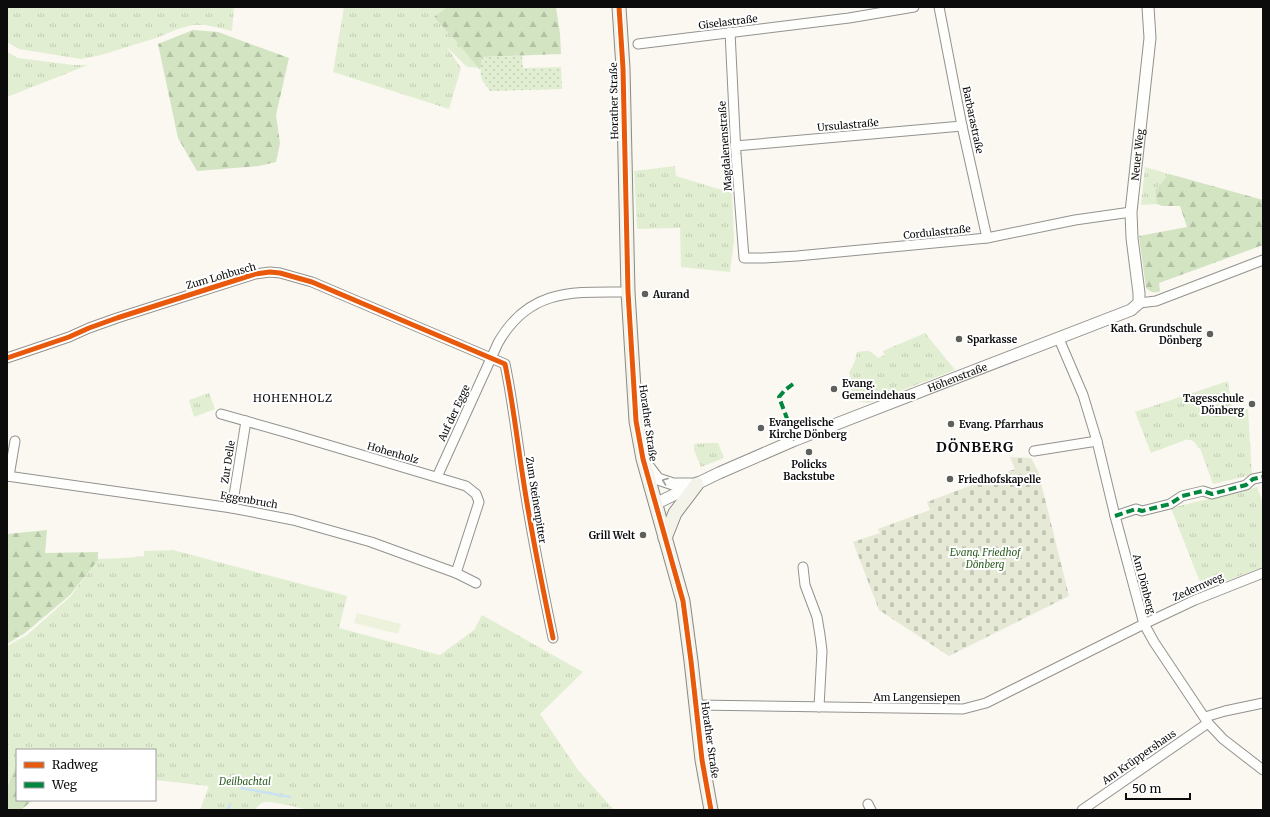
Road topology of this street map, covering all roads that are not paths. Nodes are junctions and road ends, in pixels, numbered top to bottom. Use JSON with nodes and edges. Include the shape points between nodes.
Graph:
{"nodes":[{"id":1,"x":619,"y":7,"type":"edge"},
{"id":2,"x":914,"y":7,"type":"edge"},
{"id":3,"x":939,"y":7,"type":"edge"},
{"id":4,"x":1148,"y":7,"type":"edge"},
{"id":5,"x":730,"y":32,"type":"junction"},
{"id":6,"x":638,"y":44,"type":"dead end"},
{"id":7,"x":962,"y":126,"type":"junction"},
{"id":8,"x":735,"y":146,"type":"junction"},
{"id":9,"x":1131,"y":212,"type":"junction"},
{"id":10,"x":987,"y":238,"type":"junction"},
{"id":11,"x":744,"y":258,"type":"joint"},
{"id":12,"x":1263,"y":260,"type":"edge"},
{"id":13,"x":628,"y":292,"type":"junction"},
{"id":14,"x":1139,"y":302,"type":"junction"},
{"id":15,"x":1059,"y":339,"type":"junction"},
{"id":16,"x":7,"y":358,"type":"edge"},
{"id":17,"x":492,"y":358,"type":"junction"},
{"id":18,"x":505,"y":364,"type":"joint"},
{"id":19,"x":221,"y":414,"type":"dead end"},
{"id":20,"x":246,"y":421,"type":"junction"},
{"id":21,"x":15,"y":441,"type":"dead end"},
{"id":22,"x":1097,"y":441,"type":"junction"},
{"id":23,"x":1034,"y":451,"type":"dead end"},
{"id":24,"x":643,"y":459,"type":"junction"},
{"id":25,"x":8,"y":476,"type":"edge"},
{"id":26,"x":437,"y":477,"type":"junction"},
{"id":27,"x":1263,"y":477,"type":"edge"},
{"id":28,"x":697,"y":484,"type":"junction"},
{"id":29,"x":654,"y":504,"type":"junction"},
{"id":30,"x":232,"y":508,"type":"junction"},
{"id":31,"x":1115,"y":516,"type":"junction"},
{"id":32,"x":665,"y":538,"type":"junction"},
{"id":33,"x":803,"y":567,"type":"dead end"},
{"id":34,"x":1263,"y":572,"type":"edge"},
{"id":35,"x":456,"y":573,"type":"junction"},
{"id":36,"x":476,"y":583,"type":"dead end"},
{"id":37,"x":1144,"y":624,"type":"junction"},
{"id":38,"x":553,"y":638,"type":"dead end"},
{"id":39,"x":1263,"y":703,"type":"edge"},
{"id":40,"x":696,"y":705,"type":"junction"},
{"id":41,"x":819,"y":707,"type":"junction"},
{"id":42,"x":1206,"y":720,"type":"junction"},
{"id":43,"x":1263,"y":770,"type":"edge"},
{"id":44,"x":711,"y":810,"type":"edge"},
{"id":45,"x":1082,"y":810,"type":"edge"}],
"edges":[{"from":1,"to":13,"type":"main road","name":"Horather Straße","via":[[623,68]]},
{"from":2,"to":5,"type":"street","name":"Giselastraße","via":[[849,18]]},
{"from":3,"to":7,"type":"street","name":"Barbarastraße"},
{"from":4,"to":9,"type":"street","name":"Neuer Weg","via":[[1150,38]]},
{"from":5,"to":6,"type":"street","name":"Giselastraße"},
{"from":5,"to":8,"type":"street","name":"Magdalenenstraße"},
{"from":7,"to":8,"type":"street","name":"Ursulastraße"},
{"from":7,"to":10,"type":"street","name":"Barbarastraße"},
{"from":8,"to":11,"type":"street","name":"Magdalenenstraße"},
{"from":9,"to":10,"type":"street","name":"Cordulastraße","via":[[1075,220]]},
{"from":9,"to":14,"type":"street","name":"Neuer Weg"},
{"from":10,"to":11,"type":"street","name":"Cordulastraße","via":[[797,256]]},
{"from":12,"to":14,"type":"street","name":"Höhenstraße","via":[[1156,301]]},
{"from":13,"to":17,"type":"street","name":"Auf der Egge","via":[[560,294],[534,305],[505,330]]},
{"from":13,"to":24,"type":"main road","name":"Horather Straße","via":[[635,408]]},
{"from":14,"to":15,"type":"street","name":"Höhenstraße","via":[[1131,310]]},
{"from":15,"to":22,"type":"street","name":"Am Dönberg","via":[[1084,395]]},
{"from":15,"to":28,"type":"street","name":"Höhenstraße","via":[[795,440]]},
{"from":16,"to":17,"type":"street","name":"Zum Lohbusch","via":[[192,293],[270,272],[312,282]]},
{"from":17,"to":18,"type":"street","name":"Zum Lohbusch"},
{"from":17,"to":26,"type":"street","name":"Auf der Egge"},
{"from":18,"to":38,"type":"street","name":"Zum Steinenpitter","via":[[525,493]]},
{"from":19,"to":20,"type":"street","name":"Hohenholz"},
{"from":20,"to":26,"type":"street","name":"Hohenholz"},
{"from":20,"to":30,"type":"street","name":"Zur Delle"},
{"from":21,"to":25,"type":"street","name":"Eggenbruch"},
{"from":22,"to":23,"type":"street"},
{"from":22,"to":31,"type":"street","name":"Am Dönberg"},
{"from":28,"to":24,"type":"street","one_way":true,"via":[[673,484],[658,478]]},
{"from":24,"to":29,"type":"main road","name":"Horather Straße"},
{"from":25,"to":30,"type":"street","name":"Eggenbruch"},
{"from":26,"to":35,"type":"street","name":"Hohenholz","via":[[466,486],[476,494],[479,502]]},
{"from":27,"to":31,"type":"street","via":[[1239,487],[1212,494],[1204,491],[1182,496],[1170,504],[1142,511],[1136,509]]},
{"from":28,"to":29,"type":"street","name":"Höhenstraße"},
{"from":28,"to":32,"type":"main road","via":[[675,513]]},
{"from":29,"to":32,"type":"main road","name":"Horather Straße"},
{"from":30,"to":35,"type":"street","name":"Eggenbruch","via":[[342,533]]},
{"from":31,"to":37,"type":"street","name":"Am Dönberg"},
{"from":32,"to":40,"type":"main road","name":"Horather Straße","via":[[683,602]]},
{"from":33,"to":41,"type":"street","via":[[805,585],[817,617],[822,650]]},
{"from":34,"to":37,"type":"street","name":"Zedernweg"},
{"from":35,"to":36,"type":"street","name":"Eggenbruch"},
{"from":37,"to":41,"type":"street","name":"Am Langensiepen","via":[[986,703],[963,709]]},
{"from":37,"to":42,"type":"street","name":"Am Dönberg"},
{"from":39,"to":42,"type":"street","via":[[1225,711]]},
{"from":40,"to":41,"type":"street","name":"Am Langensiepen"},
{"from":40,"to":44,"type":"main road","name":"Horather Straße"},
{"from":42,"to":43,"type":"street","name":"Am Dönberg","via":[[1224,739]]},
{"from":42,"to":45,"type":"street","name":"Am Krüppershaus"}]}
